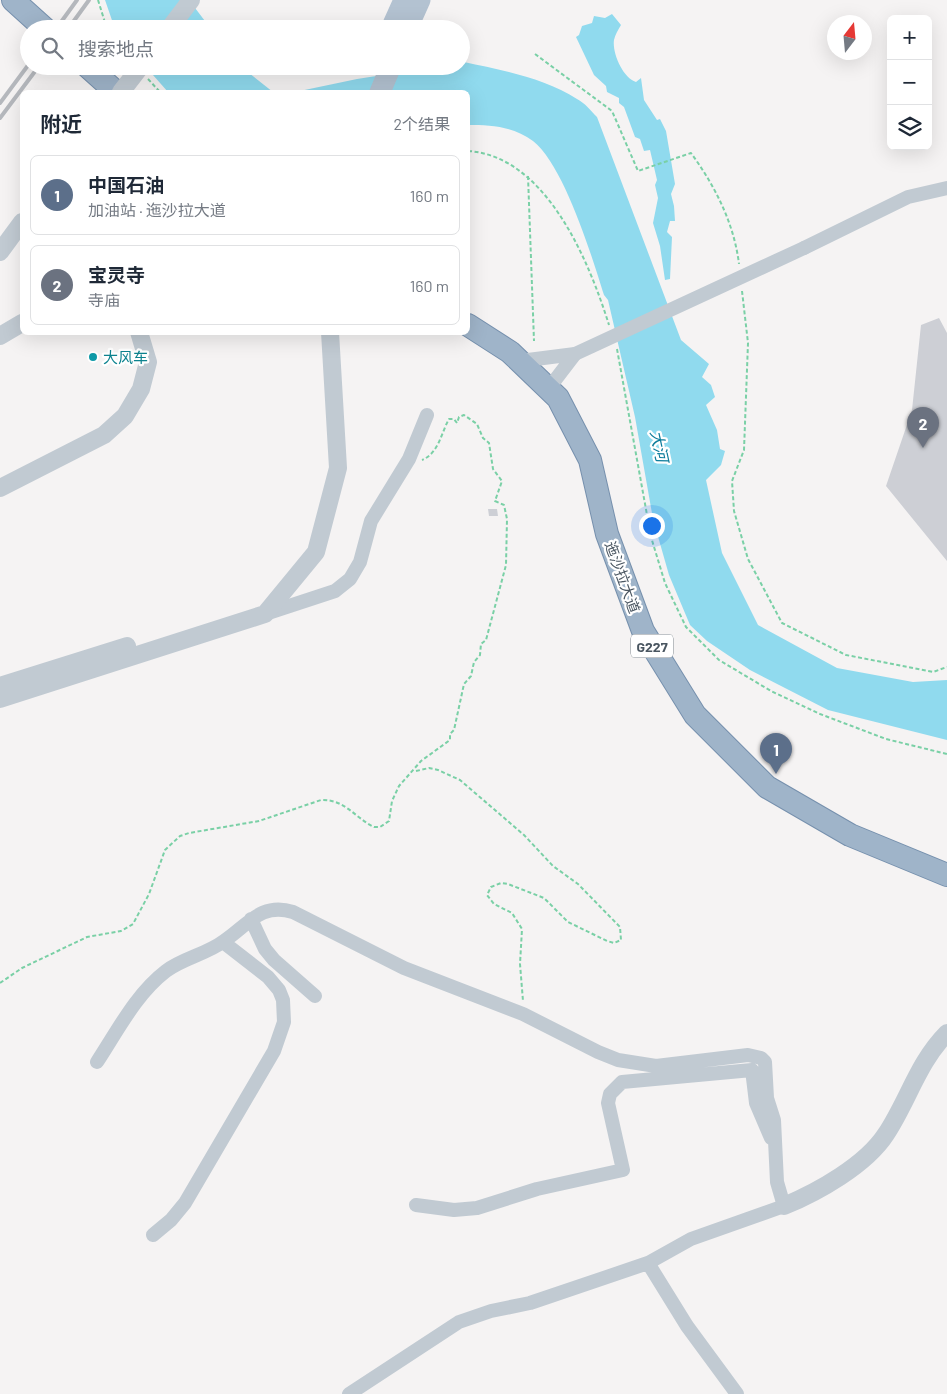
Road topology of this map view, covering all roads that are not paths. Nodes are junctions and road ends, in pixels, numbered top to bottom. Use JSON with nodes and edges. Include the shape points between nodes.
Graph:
{"nodes":[{"id":1,"x":13,"y":0,"type":"edge"},
{"id":2,"x":191,"y":0,"type":"edge"},
{"id":3,"x":404,"y":0,"type":"edge"},
{"id":4,"x":420,"y":0,"type":"edge"},
{"id":5,"x":35,"y":20,"type":"edge"},
{"id":6,"x":177,"y":20,"type":"edge"},
{"id":7,"x":395,"y":20,"type":"edge"},
{"id":8,"x":411,"y":20,"type":"edge"},
{"id":9,"x":97,"y":75,"type":"edge"},
{"id":10,"x":134,"y":75,"type":"edge"},
{"id":11,"x":372,"y":75,"type":"edge"},
{"id":12,"x":387,"y":75,"type":"edge"},
{"id":13,"x":114,"y":90,"type":"edge"},
{"id":14,"x":123,"y":90,"type":"edge"},
{"id":15,"x":366,"y":90,"type":"edge"},
{"id":16,"x":381,"y":90,"type":"edge"},
{"id":17,"x":947,"y":188,"type":"edge"},
{"id":18,"x":20,"y":225,"type":"edge"},
{"id":19,"x":0,"y":252,"type":"edge"},
{"id":20,"x":20,"y":324,"type":"edge"},
{"id":21,"x":470,"y":326,"type":"edge"},
{"id":22,"x":140,"y":335,"type":"edge"},
{"id":23,"x":319,"y":335,"type":"edge"},
{"id":24,"x":330,"y":335,"type":"edge"},
{"id":25,"x":0,"y":336,"type":"edge"},
{"id":26,"x":575,"y":354,"type":"junction"},
{"id":27,"x":520,"y":361,"type":"junction"},
{"id":28,"x":549,"y":388,"type":"junction"},
{"id":29,"x":427,"y":414,"type":"dead end"},
{"id":30,"x":0,"y":488,"type":"edge"},
{"id":31,"x":266,"y":614,"type":"junction"},
{"id":32,"x":0,"y":686,"type":"edge"},
{"id":33,"x":0,"y":699,"type":"edge"},
{"id":34,"x":947,"y":875,"type":"edge"},
{"id":35,"x":251,"y":919,"type":"junction"},
{"id":36,"x":223,"y":942,"type":"junction"},
{"id":37,"x":315,"y":996,"type":"dead end"},
{"id":38,"x":947,"y":1033,"type":"edge"},
{"id":39,"x":97,"y":1062,"type":"dead end"},
{"id":40,"x":775,"y":1148,"type":"junction"},
{"id":41,"x":416,"y":1205,"type":"dead end"},
{"id":42,"x":784,"y":1206,"type":"junction"},
{"id":43,"x":153,"y":1235,"type":"dead end"},
{"id":44,"x":648,"y":1263,"type":"junction"},
{"id":45,"x":349,"y":1394,"type":"edge"},
{"id":46,"x":737,"y":1394,"type":"edge"}],
"edges":[{"from":1,"to":5,"type":"highway"},
{"from":2,"to":6,"type":"street"},
{"from":3,"to":7,"type":"main road"},
{"from":4,"to":8,"type":"main road"},
{"from":9,"to":13,"type":"highway"},
{"from":10,"to":14,"type":"street","bridge":true},
{"from":11,"to":15,"type":"main road"},
{"from":12,"to":16,"type":"main road"},
{"from":17,"to":26,"type":"street","bridge":true,"via":[[908,197]]},
{"from":18,"to":19,"type":"street"},
{"from":20,"to":25,"type":"street"},
{"from":21,"to":27,"type":"highway","name":"迤沙拉大道","number":"G227"},
{"from":22,"to":30,"type":"street","via":[[148,362],[141,389],[125,416],[104,435]]},
{"from":23,"to":32,"type":"street","via":[[326,465],[308,545],[262,603]]},
{"from":24,"to":31,"type":"street","via":[[338,468],[316,552]]},
{"from":26,"to":27,"type":"street"},
{"from":26,"to":28,"type":"street"},
{"from":27,"to":28,"type":"highway","name":"迤沙拉大道","number":"G227"},
{"from":28,"to":34,"type":"highway","name":"迤沙拉大道","number":"G227","via":[[558,398],[590,460],[607,534],[643,631],[695,715],[766,787],[850,835]]},
{"from":29,"to":31,"type":"street","via":[[408,459],[371,521],[360,562],[350,579],[335,591]]},
{"from":31,"to":33,"type":"street"},
{"from":35,"to":36,"type":"street"},
{"from":35,"to":37,"type":"street","via":[[274,960]]},
{"from":35,"to":40,"type":"street","via":[[275,908],[293,912],[404,968],[523,1014],[598,1052],[638,1064],[656,1066],[748,1055],[761,1058],[767,1069],[767,1098],[774,1120]]},
{"from":36,"to":39,"type":"street","via":[[168,970],[150,985]]},
{"from":36,"to":43,"type":"street","via":[[268,977],[279,990],[284,1022],[274,1051],[185,1203]]},
{"from":38,"to":42,"type":"street","via":[[927,1057],[876,1148],[840,1176]]},
{"from":40,"to":41,"type":"street","via":[[756,1104],[752,1070],[633,1080],[614,1087],[608,1103],[623,1170],[537,1189],[477,1208],[454,1210]]},
{"from":40,"to":42,"type":"street","via":[[777,1182]]},
{"from":42,"to":44,"type":"street","via":[[691,1239]]},
{"from":44,"to":45,"type":"street","via":[[530,1303],[459,1322]]},
{"from":44,"to":46,"type":"street","via":[[687,1326]]}]}
